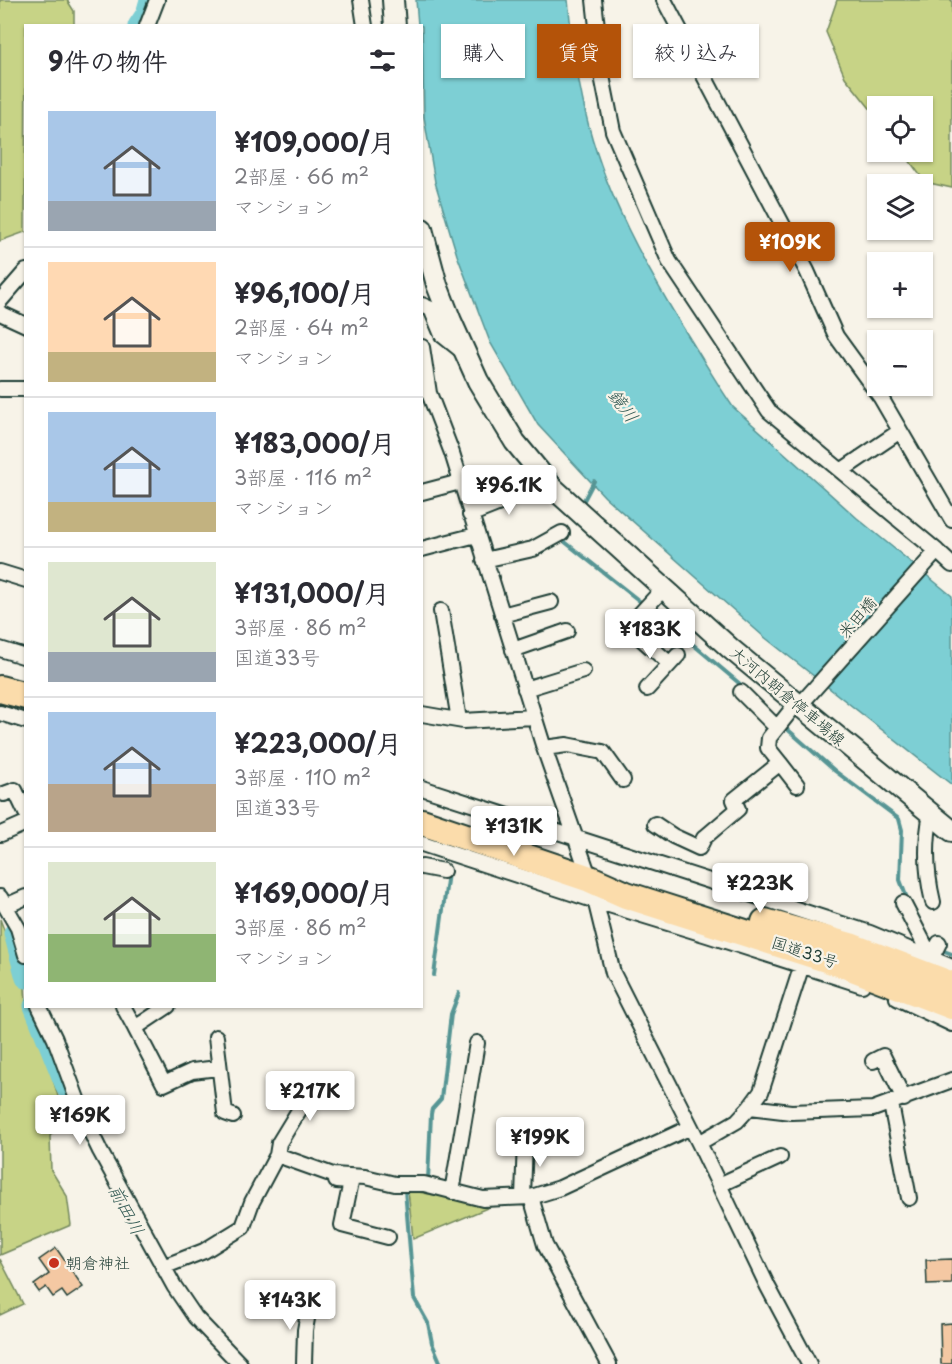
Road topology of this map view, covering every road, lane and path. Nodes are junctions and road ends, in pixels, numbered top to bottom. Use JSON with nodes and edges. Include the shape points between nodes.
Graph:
{"nodes":[{"id":1,"x":157,"y":0,"type":"edge"},
{"id":2,"x":360,"y":0,"type":"edge"},
{"id":3,"x":393,"y":0,"type":"edge"},
{"id":4,"x":594,"y":0,"type":"edge"},
{"id":5,"x":664,"y":0,"type":"edge"},
{"id":6,"x":148,"y":24,"type":"edge"},
{"id":7,"x":365,"y":24,"type":"edge"},
{"id":8,"x":395,"y":24,"type":"edge"},
{"id":9,"x":423,"y":233,"type":"edge"},
{"id":10,"x":24,"y":273,"type":"edge"},
{"id":11,"x":0,"y":302,"type":"edge"},
{"id":12,"x":423,"y":305,"type":"edge"},
{"id":13,"x":0,"y":313,"type":"edge"},
{"id":14,"x":24,"y":323,"type":"edge"},
{"id":15,"x":465,"y":353,"type":"junction"},
{"id":16,"x":423,"y":362,"type":"edge"},
{"id":17,"x":0,"y":389,"type":"edge"},
{"id":18,"x":24,"y":389,"type":"edge"},
{"id":19,"x":425,"y":393,"type":"edge"},
{"id":20,"x":900,"y":431,"type":"junction"},
{"id":21,"x":841,"y":471,"type":"junction"},
{"id":22,"x":460,"y":482,"type":"junction"},
{"id":23,"x":528,"y":482,"type":"dead end"},
{"id":24,"x":423,"y":492,"type":"edge"},
{"id":25,"x":470,"y":515,"type":"junction"},
{"id":26,"x":952,"y":520,"type":"edge"},
{"id":27,"x":562,"y":533,"type":"dead end"},
{"id":28,"x":476,"y":535,"type":"junction"},
{"id":29,"x":423,"y":549,"type":"edge"},
{"id":30,"x":934,"y":555,"type":"junction"},
{"id":31,"x":484,"y":560,"type":"junction"},
{"id":32,"x":952,"y":565,"type":"edge"},
{"id":33,"x":0,"y":572,"type":"edge"},
{"id":34,"x":24,"y":579,"type":"edge"},
{"id":35,"x":663,"y":589,"type":"junction"},
{"id":36,"x":551,"y":602,"type":"dead end"},
{"id":37,"x":441,"y":611,"type":"dead end"},
{"id":38,"x":502,"y":615,"type":"junction"},
{"id":39,"x":567,"y":631,"type":"dead end"},
{"id":40,"x":0,"y":649,"type":"edge"},
{"id":41,"x":513,"y":650,"type":"junction"},
{"id":42,"x":24,"y":656,"type":"edge"},
{"id":43,"x":583,"y":671,"type":"dead end"},
{"id":44,"x":0,"y":689,"type":"edge"},
{"id":45,"x":525,"y":689,"type":"junction"},
{"id":46,"x":647,"y":689,"type":"dead end"},
{"id":47,"x":741,"y":692,"type":"dead end"},
{"id":48,"x":24,"y":695,"type":"edge"},
{"id":49,"x":801,"y":702,"type":"junction"},
{"id":50,"x":0,"y":713,"type":"edge"},
{"id":51,"x":423,"y":714,"type":"edge"},
{"id":52,"x":534,"y":717,"type":"junction"},
{"id":53,"x":24,"y":720,"type":"edge"},
{"id":54,"x":459,"y":720,"type":"junction"},
{"id":55,"x":776,"y":727,"type":"junction"},
{"id":56,"x":544,"y":748,"type":"junction"},
{"id":57,"x":780,"y":763,"type":"junction"},
{"id":58,"x":623,"y":780,"type":"dead end"},
{"id":59,"x":797,"y":785,"type":"dead end"},
{"id":60,"x":423,"y":788,"type":"edge"},
{"id":61,"x":4,"y":794,"type":"dead end"},
{"id":62,"x":24,"y":809,"type":"edge"},
{"id":63,"x":931,"y":814,"type":"junction"},
{"id":64,"x":423,"y":822,"type":"edge"},
{"id":65,"x":24,"y":824,"type":"edge"},
{"id":66,"x":655,"y":824,"type":"dead end"},
{"id":67,"x":952,"y":831,"type":"edge"},
{"id":68,"x":1,"y":834,"type":"edge"},
{"id":69,"x":576,"y":838,"type":"junction"},
{"id":70,"x":423,"y":844,"type":"edge"},
{"id":71,"x":423,"y":867,"type":"edge"},
{"id":72,"x":443,"y":871,"type":"dead end"},
{"id":73,"x":593,"y":890,"type":"junction"},
{"id":74,"x":24,"y":897,"type":"edge"},
{"id":75,"x":3,"y":901,"type":"edge"},
{"id":76,"x":933,"y":902,"type":"dead end"},
{"id":77,"x":903,"y":903,"type":"dead end"},
{"id":78,"x":939,"y":943,"type":"dead end"},
{"id":79,"x":24,"y":948,"type":"edge"},
{"id":80,"x":802,"y":964,"type":"junction"},
{"id":81,"x":952,"y":967,"type":"edge"},
{"id":82,"x":921,"y":982,"type":"junction"},
{"id":83,"x":952,"y":985,"type":"edge"},
{"id":84,"x":952,"y":1006,"type":"edge"},
{"id":85,"x":40,"y":1008,"type":"edge"},
{"id":86,"x":124,"y":1008,"type":"edge"},
{"id":87,"x":165,"y":1008,"type":"edge"},
{"id":88,"x":952,"y":1024,"type":"edge"},
{"id":89,"x":135,"y":1028,"type":"junction"},
{"id":90,"x":216,"y":1037,"type":"dead end"},
{"id":91,"x":477,"y":1043,"type":"dead end"},
{"id":92,"x":883,"y":1056,"type":"dead end"},
{"id":93,"x":218,"y":1068,"type":"junction"},
{"id":94,"x":952,"y":1080,"type":"edge"},
{"id":95,"x":315,"y":1084,"type":"dead end"},
{"id":96,"x":897,"y":1101,"type":"junction"},
{"id":97,"x":750,"y":1107,"type":"junction"},
{"id":98,"x":232,"y":1116,"type":"dead end"},
{"id":99,"x":691,"y":1127,"type":"junction"},
{"id":100,"x":525,"y":1138,"type":"dead end"},
{"id":101,"x":699,"y":1143,"type":"junction"},
{"id":102,"x":276,"y":1157,"type":"junction"},
{"id":103,"x":780,"y":1157,"type":"dead end"},
{"id":104,"x":719,"y":1185,"type":"junction"},
{"id":105,"x":452,"y":1192,"type":"junction"},
{"id":106,"x":527,"y":1197,"type":"junction"},
{"id":107,"x":909,"y":1198,"type":"dead end"},
{"id":108,"x":388,"y":1237,"type":"dead end"},
{"id":109,"x":163,"y":1267,"type":"junction"},
{"id":110,"x":310,"y":1302,"type":"dead end"},
{"id":111,"x":240,"y":1364,"type":"edge"},
{"id":112,"x":304,"y":1364,"type":"edge"},
{"id":113,"x":609,"y":1364,"type":"edge"},
{"id":114,"x":809,"y":1364,"type":"edge"}],
"edges":[{"from":1,"to":6,"type":"street"},
{"from":2,"to":7,"type":"street"},
{"from":3,"to":8,"type":"main road"},
{"from":4,"to":21,"type":"street","via":[[613,131],[669,261],[769,411]]},
{"from":5,"to":20,"type":"street","via":[[807,271],[836,336]]},
{"from":9,"to":15,"type":"main road","name":"大河内朝倉停車場線","via":[[437,285]]},
{"from":10,"to":11,"type":"street"},
{"from":12,"to":15,"type":"street","via":[[431,309],[442,335]]},
{"from":13,"to":14,"type":"street"},
{"from":15,"to":35,"type":"main road","name":"大河内朝倉停車場線","via":[[515,442],[553,488]]},
{"from":16,"to":19,"type":"street"},
{"from":17,"to":18,"type":"street"},
{"from":19,"to":22,"type":"street"},
{"from":20,"to":21,"type":"street"},
{"from":20,"to":26,"type":"street"},
{"from":21,"to":30,"type":"street"},
{"from":22,"to":24,"type":"street"},
{"from":22,"to":25,"type":"street"},
{"from":23,"to":25,"type":"street","via":[[505,501]]},
{"from":25,"to":28,"type":"street"},
{"from":27,"to":31,"type":"street","via":[[533,549]]},
{"from":28,"to":29,"type":"street"},
{"from":28,"to":31,"type":"street"},
{"from":30,"to":32,"type":"street"},
{"from":30,"to":49,"type":"street","name":"米田橋"},
{"from":31,"to":38,"type":"street"},
{"from":33,"to":34,"type":"street"},
{"from":35,"to":46,"type":"street","via":[[628,627],[673,659]]},
{"from":35,"to":49,"type":"main road","name":"大河内朝倉停車場線"},
{"from":36,"to":38,"type":"street"},
{"from":37,"to":54,"type":"street"},
{"from":38,"to":41,"type":"street"},
{"from":39,"to":41,"type":"street"},
{"from":40,"to":42,"type":"street"},
{"from":41,"to":45,"type":"street"},
{"from":43,"to":45,"type":"street"},
{"from":44,"to":48,"type":"highway"},
{"from":45,"to":52,"type":"street"},
{"from":47,"to":55,"type":"street"},
{"from":49,"to":55,"type":"street","name":"米田橋"},
{"from":49,"to":63,"type":"main road","name":"大河内朝倉停車場線"},
{"from":50,"to":53,"type":"street"},
{"from":51,"to":54,"type":"street"},
{"from":52,"to":54,"type":"street"},
{"from":52,"to":56,"type":"street"},
{"from":55,"to":57,"type":"street","via":[[768,748]]},
{"from":56,"to":58,"type":"street","via":[[567,745],[603,752]]},
{"from":56,"to":69,"type":"street"},
{"from":57,"to":59,"type":"street"},
{"from":57,"to":66,"type":"street","via":[[734,800],[738,808],[704,837],[699,848]]},
{"from":60,"to":69,"type":"street"},
{"from":61,"to":62,"type":"street","via":[[15,790]]},
{"from":63,"to":67,"type":"main road","name":"大河内朝倉停車場線"},
{"from":63,"to":76,"type":"street","via":[[927,833],[928,884]]},
{"from":64,"to":73,"type":"highway","name":"国道33号"},
{"from":65,"to":68,"type":"street"},
{"from":69,"to":73,"type":"street"},
{"from":69,"to":82,"type":"street","via":[[870,933]]},
{"from":70,"to":73,"type":"street"},
{"from":71,"to":72,"type":"street"},
{"from":73,"to":80,"type":"street"},
{"from":73,"to":82,"type":"highway","name":"国道33号","via":[[626,895],[845,965]]},
{"from":73,"to":99,"type":"street","via":[[613,973]]},
{"from":74,"to":75,"type":"street"},
{"from":75,"to":79,"type":"street"},
{"from":77,"to":82,"type":"street"},
{"from":78,"to":82,"type":"street"},
{"from":80,"to":82,"type":"street"},
{"from":80,"to":97,"type":"street","via":[[760,1092]]},
{"from":81,"to":82,"type":"street"},
{"from":82,"to":83,"type":"highway","name":"国道33号"},
{"from":82,"to":84,"type":"highway","name":"国道33号"},
{"from":82,"to":88,"type":"street"},
{"from":85,"to":109,"type":"street","via":[[84,1118]]},
{"from":86,"to":89,"type":"street"},
{"from":87,"to":89,"type":"street"},
{"from":89,"to":93,"type":"street","via":[[164,1084],[192,1071]]},
{"from":90,"to":93,"type":"street"},
{"from":91,"to":105,"type":"street"},
{"from":92,"to":96,"type":"street"},
{"from":93,"to":98,"type":"street","via":[[225,1113]]},
{"from":94,"to":96,"type":"street"},
{"from":95,"to":102,"type":"street","via":[[279,1143]]},
{"from":96,"to":97,"type":"street","via":[[873,1109],[791,1112]]},
{"from":96,"to":107,"type":"street"},
{"from":97,"to":101,"type":"street","via":[[737,1120]]},
{"from":99,"to":101,"type":"street"},
{"from":99,"to":106,"type":"street","via":[[560,1188]]},
{"from":100,"to":106,"type":"street"},
{"from":101,"to":104,"type":"street"},
{"from":102,"to":105,"type":"street","via":[[333,1175],[424,1184]]},
{"from":102,"to":108,"type":"street","via":[[330,1180],[351,1182],[342,1225]]},
{"from":102,"to":109,"type":"street","via":[[243,1227],[199,1253]]},
{"from":103,"to":104,"type":"street"},
{"from":104,"to":114,"type":"street"},
{"from":105,"to":106,"type":"street","via":[[483,1199]]},
{"from":106,"to":113,"type":"street","via":[[545,1245]]},
{"from":109,"to":111,"type":"street","via":[[190,1310]]},
{"from":110,"to":112,"type":"street"}]}
